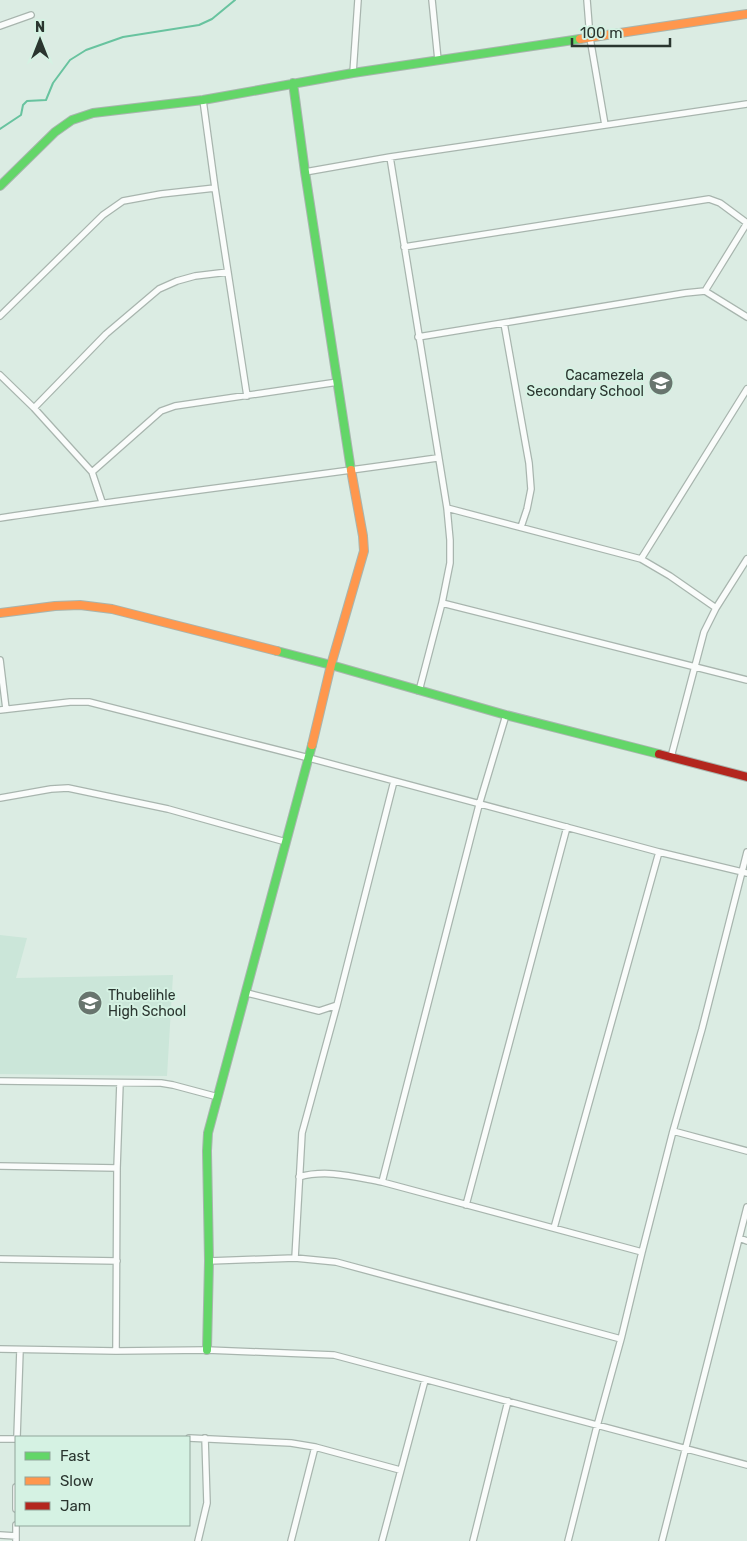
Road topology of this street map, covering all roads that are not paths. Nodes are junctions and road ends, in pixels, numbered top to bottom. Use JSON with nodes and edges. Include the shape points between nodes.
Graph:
{"nodes":[{"id":1,"x":358,"y":0,"type":"edge"},
{"id":2,"x":432,"y":0,"type":"edge"},
{"id":3,"x":587,"y":0,"type":"edge"},
{"id":4,"x":747,"y":14,"type":"edge"},
{"id":5,"x":31,"y":15,"type":"dead end"},
{"id":6,"x":0,"y":26,"type":"edge"},
{"id":7,"x":590,"y":38,"type":"junction"},
{"id":8,"x":438,"y":60,"type":"junction"},
{"id":9,"x":353,"y":73,"type":"junction"},
{"id":10,"x":293,"y":83,"type":"junction"},
{"id":11,"x":203,"y":100,"type":"junction"},
{"id":12,"x":747,"y":104,"type":"edge"},
{"id":13,"x":605,"y":125,"type":"junction"},
{"id":14,"x":390,"y":157,"type":"junction"},
{"id":15,"x":305,"y":172,"type":"junction"},
{"id":16,"x":0,"y":186,"type":"edge"},
{"id":17,"x":215,"y":188,"type":"junction"},
{"id":18,"x":747,"y":223,"type":"edge"},
{"id":19,"x":404,"y":247,"type":"junction"},
{"id":20,"x":228,"y":272,"type":"junction"},
{"id":21,"x":705,"y":291,"type":"junction"},
{"id":22,"x":0,"y":316,"type":"edge"},
{"id":23,"x":747,"y":317,"type":"edge"},
{"id":24,"x":504,"y":323,"type":"junction"},
{"id":25,"x":418,"y":336,"type":"junction"},
{"id":26,"x":0,"y":375,"type":"edge"},
{"id":27,"x":338,"y":382,"type":"junction"},
{"id":28,"x":747,"y":389,"type":"edge"},
{"id":29,"x":247,"y":396,"type":"junction"},
{"id":30,"x":34,"y":408,"type":"junction"},
{"id":31,"x":437,"y":458,"type":"junction"},
{"id":32,"x":351,"y":470,"type":"junction"},
{"id":33,"x":92,"y":472,"type":"junction"},
{"id":34,"x":102,"y":502,"type":"junction"},
{"id":35,"x":447,"y":508,"type":"junction"},
{"id":36,"x":0,"y":518,"type":"edge"},
{"id":37,"x":521,"y":526,"type":"junction"},
{"id":38,"x":642,"y":559,"type":"junction"},
{"id":39,"x":747,"y":559,"type":"edge"},
{"id":40,"x":442,"y":602,"type":"junction"},
{"id":41,"x":716,"y":608,"type":"junction"},
{"id":42,"x":0,"y":613,"type":"edge"},
{"id":43,"x":0,"y":660,"type":"edge"},
{"id":44,"x":331,"y":665,"type":"junction"},
{"id":45,"x":695,"y":667,"type":"junction"},
{"id":46,"x":747,"y":680,"type":"edge"},
{"id":47,"x":419,"y":691,"type":"junction"},
{"id":48,"x":3,"y":709,"type":"edge"},
{"id":49,"x":506,"y":715,"type":"junction"},
{"id":50,"x":671,"y":757,"type":"junction"},
{"id":51,"x":310,"y":758,"type":"junction"},
{"id":52,"x":747,"y":777,"type":"edge"},
{"id":53,"x":394,"y":781,"type":"junction"},
{"id":54,"x":0,"y":798,"type":"edge"},
{"id":55,"x":479,"y":805,"type":"junction"},
{"id":56,"x":567,"y":826,"type":"junction"},
{"id":57,"x":286,"y":842,"type":"junction"},
{"id":58,"x":659,"y":852,"type":"junction"},
{"id":59,"x":747,"y":852,"type":"edge"},
{"id":60,"x":744,"y":872,"type":"edge"},
{"id":61,"x":247,"y":993,"type":"junction"},
{"id":62,"x":337,"y":1005,"type":"junction"},
{"id":63,"x":0,"y":1081,"type":"edge"},
{"id":64,"x":120,"y":1083,"type":"junction"},
{"id":65,"x":218,"y":1097,"type":"junction"},
{"id":66,"x":673,"y":1131,"type":"junction"},
{"id":67,"x":747,"y":1151,"type":"edge"},
{"id":68,"x":0,"y":1166,"type":"edge"},
{"id":69,"x":117,"y":1168,"type":"junction"},
{"id":70,"x":299,"y":1177,"type":"junction"},
{"id":71,"x":382,"y":1182,"type":"junction"},
{"id":72,"x":466,"y":1205,"type":"junction"},
{"id":73,"x":747,"y":1207,"type":"edge"},
{"id":74,"x":554,"y":1228,"type":"junction"},
{"id":75,"x":739,"y":1238,"type":"junction"},
{"id":76,"x":747,"y":1241,"type":"edge"},
{"id":77,"x":642,"y":1252,"type":"junction"},
{"id":78,"x":295,"y":1258,"type":"junction"},
{"id":79,"x":0,"y":1259,"type":"edge"},
{"id":80,"x":118,"y":1261,"type":"junction"},
{"id":81,"x":209,"y":1262,"type":"junction"},
{"id":82,"x":622,"y":1339,"type":"junction"},
{"id":83,"x":0,"y":1349,"type":"edge"},
{"id":84,"x":20,"y":1350,"type":"junction"},
{"id":85,"x":207,"y":1350,"type":"junction"},
{"id":86,"x":116,"y":1351,"type":"junction"},
{"id":87,"x":425,"y":1380,"type":"junction"},
{"id":88,"x":508,"y":1401,"type":"junction"},
{"id":89,"x":597,"y":1426,"type":"junction"},
{"id":90,"x":17,"y":1436,"type":"edge"},
{"id":91,"x":15,"y":1438,"type":"edge"},
{"id":92,"x":190,"y":1438,"type":"edge"},
{"id":93,"x":205,"y":1438,"type":"junction"},
{"id":94,"x":0,"y":1439,"type":"edge"},
{"id":95,"x":315,"y":1446,"type":"junction"},
{"id":96,"x":685,"y":1448,"type":"junction"},
{"id":97,"x":747,"y":1465,"type":"edge"},
{"id":98,"x":400,"y":1470,"type":"junction"},
{"id":99,"x":0,"y":1535,"type":"edge"},
{"id":100,"x":16,"y":1538,"type":"edge"},
{"id":101,"x":198,"y":1541,"type":"edge"},
{"id":102,"x":290,"y":1541,"type":"edge"},
{"id":103,"x":382,"y":1541,"type":"edge"},
{"id":104,"x":473,"y":1541,"type":"edge"},
{"id":105,"x":568,"y":1541,"type":"edge"},
{"id":106,"x":662,"y":1541,"type":"edge"}],
"edges":[{"from":1,"to":9,"type":"street"},
{"from":2,"to":8,"type":"street"},
{"from":3,"to":7,"type":"street"},
{"from":4,"to":7,"type":"street"},
{"from":5,"to":6,"type":"street"},
{"from":7,"to":8,"type":"street"},
{"from":7,"to":13,"type":"street"},
{"from":8,"to":9,"type":"street"},
{"from":9,"to":10,"type":"street"},
{"from":10,"to":11,"type":"street"},
{"from":10,"to":15,"type":"street"},
{"from":11,"to":16,"type":"street","via":[[93,113],[72,120],[48,138]]},
{"from":11,"to":17,"type":"street"},
{"from":12,"to":13,"type":"street"},
{"from":13,"to":14,"type":"street"},
{"from":14,"to":15,"type":"street"},
{"from":14,"to":19,"type":"street"},
{"from":15,"to":27,"type":"street"},
{"from":17,"to":20,"type":"street"},
{"from":17,"to":22,"type":"street","via":[[123,201],[103,216]]},
{"from":18,"to":19,"type":"street","via":[[710,199]]},
{"from":18,"to":21,"type":"street"},
{"from":19,"to":25,"type":"street"},
{"from":20,"to":29,"type":"street"},
{"from":20,"to":30,"type":"street","via":[[195,276],[159,289],[106,334]]},
{"from":21,"to":23,"type":"street"},
{"from":21,"to":24,"type":"street"},
{"from":24,"to":25,"type":"street"},
{"from":24,"to":37,"type":"street","via":[[529,463],[531,489]]},
{"from":25,"to":31,"type":"street"},
{"from":26,"to":30,"type":"street"},
{"from":27,"to":29,"type":"street"},
{"from":27,"to":32,"type":"street"},
{"from":28,"to":38,"type":"street"},
{"from":29,"to":33,"type":"street","via":[[175,406],[161,411]]},
{"from":30,"to":33,"type":"street"},
{"from":31,"to":32,"type":"street"},
{"from":31,"to":35,"type":"street"},
{"from":32,"to":34,"type":"street"},
{"from":32,"to":44,"type":"street","via":[[364,550]]},
{"from":33,"to":34,"type":"street"},
{"from":34,"to":36,"type":"street"},
{"from":35,"to":37,"type":"street"},
{"from":35,"to":40,"type":"street","via":[[450,563]]},
{"from":37,"to":38,"type":"street"},
{"from":38,"to":41,"type":"street"},
{"from":39,"to":41,"type":"street"},
{"from":40,"to":45,"type":"street"},
{"from":40,"to":47,"type":"street"},
{"from":41,"to":45,"type":"street","via":[[704,632]]},
{"from":42,"to":44,"type":"street","via":[[55,606],[104,608]]},
{"from":43,"to":48,"type":"street"},
{"from":44,"to":47,"type":"street"},
{"from":44,"to":51,"type":"street"},
{"from":45,"to":46,"type":"street"},
{"from":45,"to":50,"type":"street"},
{"from":47,"to":49,"type":"street"},
{"from":48,"to":51,"type":"street","via":[[89,702]]},
{"from":49,"to":50,"type":"street"},
{"from":49,"to":55,"type":"street"},
{"from":50,"to":52,"type":"street"},
{"from":51,"to":53,"type":"street"},
{"from":51,"to":57,"type":"street"},
{"from":53,"to":55,"type":"street"},
{"from":53,"to":62,"type":"street"},
{"from":54,"to":57,"type":"street","via":[[51,789],[76,789],[168,809]]},
{"from":55,"to":56,"type":"street"},
{"from":55,"to":71,"type":"street"},
{"from":56,"to":58,"type":"street"},
{"from":56,"to":72,"type":"street"},
{"from":57,"to":61,"type":"street"},
{"from":58,"to":60,"type":"street"},
{"from":58,"to":74,"type":"street"},
{"from":59,"to":60,"type":"street"},
{"from":60,"to":66,"type":"street"},
{"from":61,"to":62,"type":"street","via":[[319,1011]]},
{"from":61,"to":65,"type":"street"},
{"from":62,"to":70,"type":"street","via":[[305,1115]]},
{"from":63,"to":64,"type":"street"},
{"from":64,"to":65,"type":"street","via":[[160,1083]]},
{"from":64,"to":69,"type":"street"},
{"from":65,"to":81,"type":"street","via":[[207,1144]]},
{"from":66,"to":67,"type":"street"},
{"from":66,"to":77,"type":"street"},
{"from":68,"to":69,"type":"street"},
{"from":69,"to":80,"type":"street"},
{"from":70,"to":71,"type":"street","via":[[325,1173]]},
{"from":70,"to":78,"type":"street"},
{"from":71,"to":72,"type":"street"},
{"from":72,"to":74,"type":"street"},
{"from":73,"to":75,"type":"street"},
{"from":74,"to":77,"type":"street"},
{"from":75,"to":76,"type":"street"},
{"from":75,"to":96,"type":"street"},
{"from":77,"to":82,"type":"street"},
{"from":78,"to":81,"type":"street"},
{"from":78,"to":82,"type":"street","via":[[357,1266]]},
{"from":79,"to":80,"type":"street"},
{"from":80,"to":86,"type":"street"},
{"from":81,"to":85,"type":"street"},
{"from":82,"to":89,"type":"street"},
{"from":83,"to":84,"type":"street"},
{"from":84,"to":86,"type":"street"},
{"from":84,"to":90,"type":"street"},
{"from":85,"to":86,"type":"street"},
{"from":85,"to":87,"type":"street","via":[[334,1355]]},
{"from":87,"to":88,"type":"street"},
{"from":87,"to":98,"type":"street"},
{"from":88,"to":89,"type":"street"},
{"from":88,"to":104,"type":"street"},
{"from":89,"to":96,"type":"street"},
{"from":89,"to":105,"type":"street"},
{"from":91,"to":94,"type":"street"},
{"from":92,"to":93,"type":"street"},
{"from":93,"to":95,"type":"street"},
{"from":93,"to":101,"type":"street","via":[[207,1503]]},
{"from":95,"to":98,"type":"street"},
{"from":95,"to":102,"type":"street"},
{"from":96,"to":97,"type":"street"},
{"from":96,"to":106,"type":"street"},
{"from":98,"to":103,"type":"street"},
{"from":99,"to":100,"type":"street"}]}
